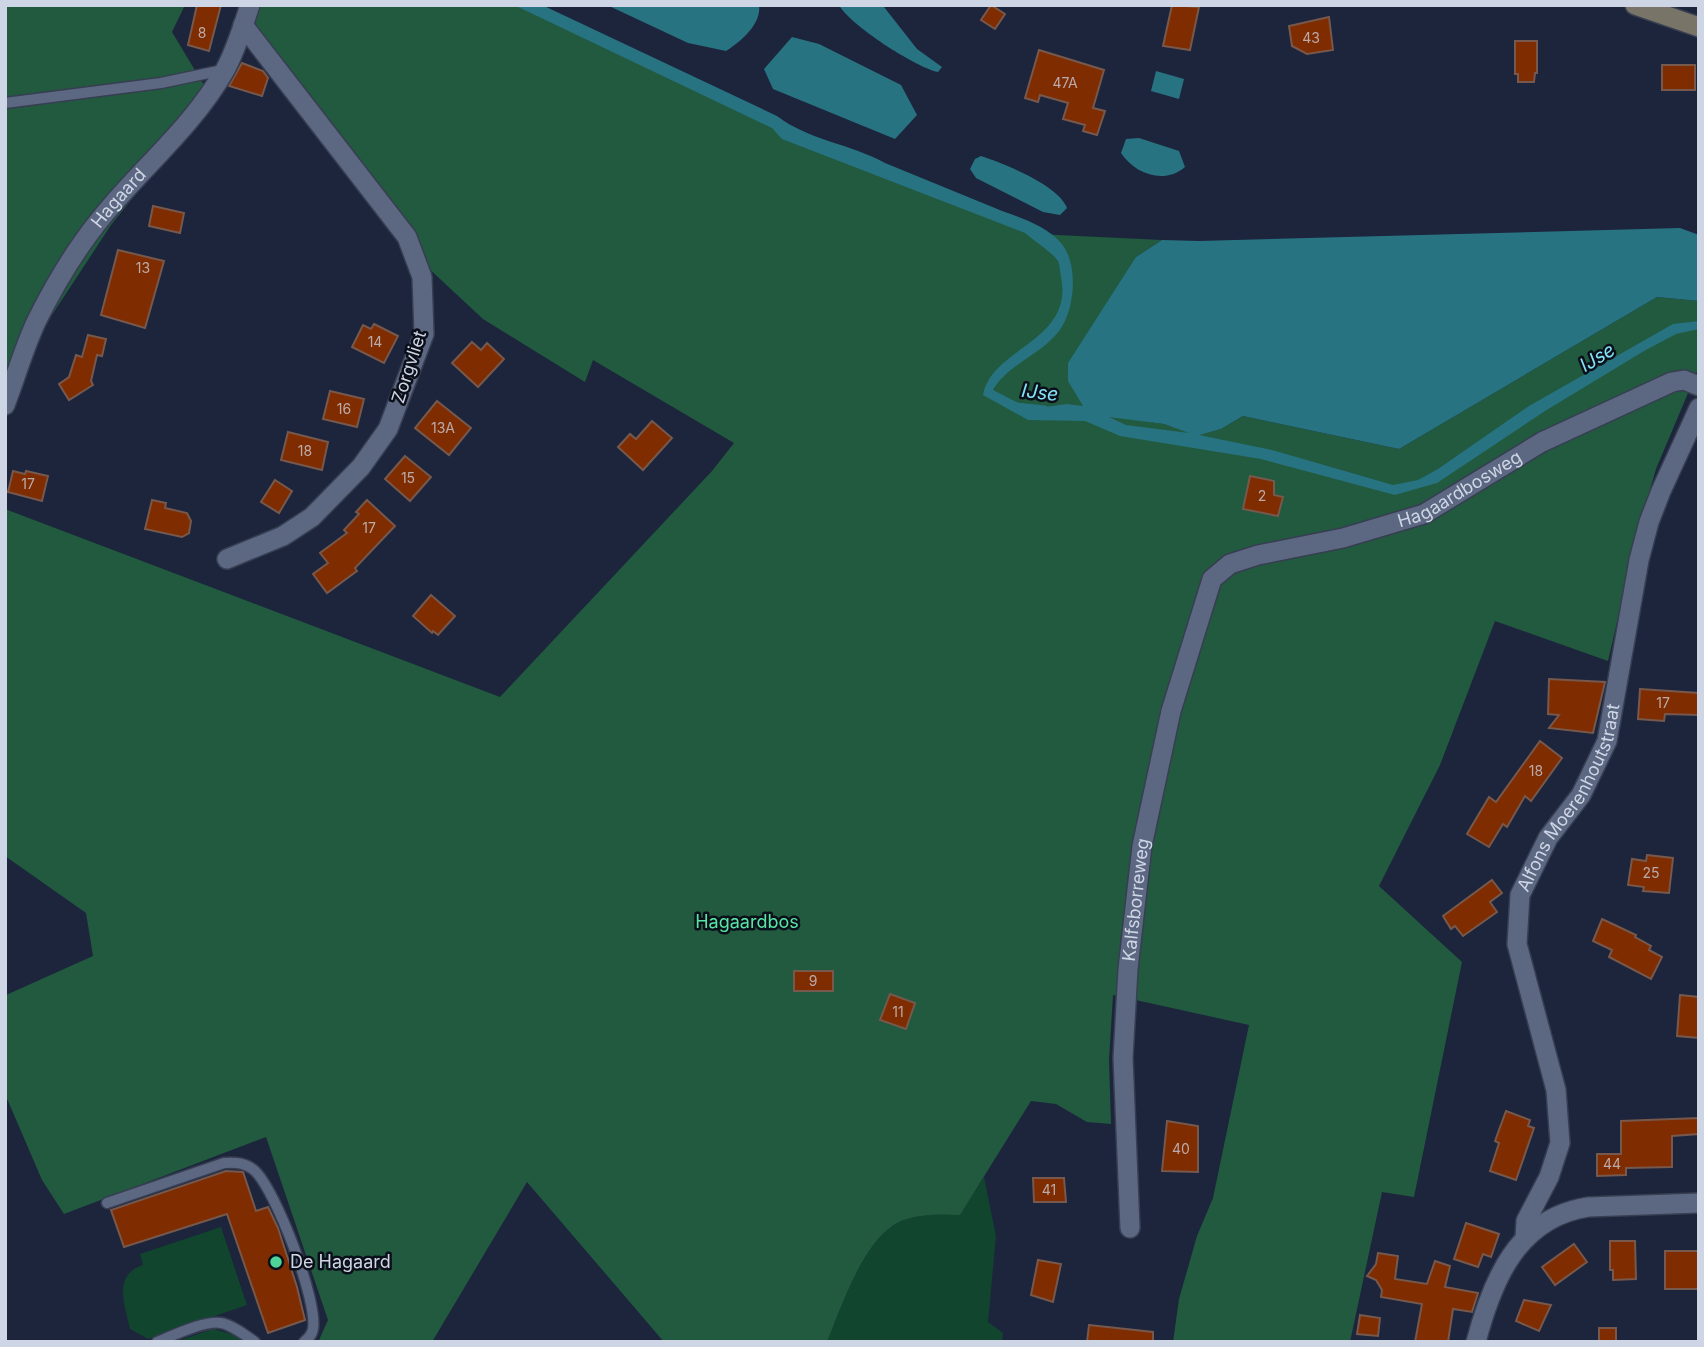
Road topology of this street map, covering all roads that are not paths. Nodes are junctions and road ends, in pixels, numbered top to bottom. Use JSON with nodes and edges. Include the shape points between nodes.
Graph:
{"nodes":[{"id":1,"x":250,"y":5,"type":"edge"},
{"id":2,"x":1635,"y":5,"type":"edge"},
{"id":3,"x":243,"y":25,"type":"junction"},
{"id":4,"x":1699,"y":27,"type":"edge"},
{"id":5,"x":226,"y":69,"type":"junction"},
{"id":6,"x":5,"y":103,"type":"edge"},
{"id":7,"x":1699,"y":386,"type":"edge"},
{"id":8,"x":5,"y":405,"type":"edge"},
{"id":9,"x":1699,"y":408,"type":"edge"},
{"id":10,"x":227,"y":559,"type":"dead end"},
{"id":11,"x":1212,"y":579,"type":"joint"},
{"id":12,"x":107,"y":1203,"type":"dead end"},
{"id":13,"x":1699,"y":1203,"type":"edge"},
{"id":14,"x":1130,"y":1228,"type":"dead end"},
{"id":15,"x":1525,"y":1239,"type":"junction"},
{"id":16,"x":157,"y":1342,"type":"edge"},
{"id":17,"x":255,"y":1342,"type":"edge"},
{"id":18,"x":304,"y":1342,"type":"edge"},
{"id":19,"x":1476,"y":1342,"type":"edge"}],
"edges":[{"from":1,"to":3,"type":"street","name":"Hagaard"},
{"from":2,"to":4,"type":"main road"},
{"from":3,"to":5,"type":"street","name":"Hagaard"},
{"from":3,"to":10,"type":"street","name":"Zorgvliet","via":[[407,237],[422,277],[424,334],[388,429],[361,467],[312,517],[283,536]]},
{"from":5,"to":6,"type":"lane","via":[[161,83]]},
{"from":5,"to":8,"type":"street","name":"Hagaard","via":[[167,146],[83,242],[37,321]]},
{"from":7,"to":11,"type":"street","name":"Hagaardbosweg","via":[[1684,380],[1672,382],[1542,442],[1424,514],[1343,538],[1258,555],[1230,564]]},
{"from":9,"to":15,"type":"street","name":"Alfons Moerenhoutstraat","via":[[1649,522],[1606,741],[1581,795],[1548,838],[1520,895],[1517,944],[1556,1090],[1560,1143],[1549,1177],[1526,1221]]},
{"from":11,"to":14,"type":"street","name":"Kalfsborreweg","via":[[1171,711],[1142,846],[1123,1058]]},
{"from":12,"to":18,"type":"lane","via":[[224,1163],[244,1164],[273,1196],[300,1268],[313,1313],[313,1330]]},
{"from":13,"to":15,"type":"street","via":[[1576,1209]]},
{"from":15,"to":19,"type":"street","name":"Alfons Moerenhoutstraat","via":[[1502,1269]]},
{"from":16,"to":17,"type":"lane","via":[[219,1323]]}]}
